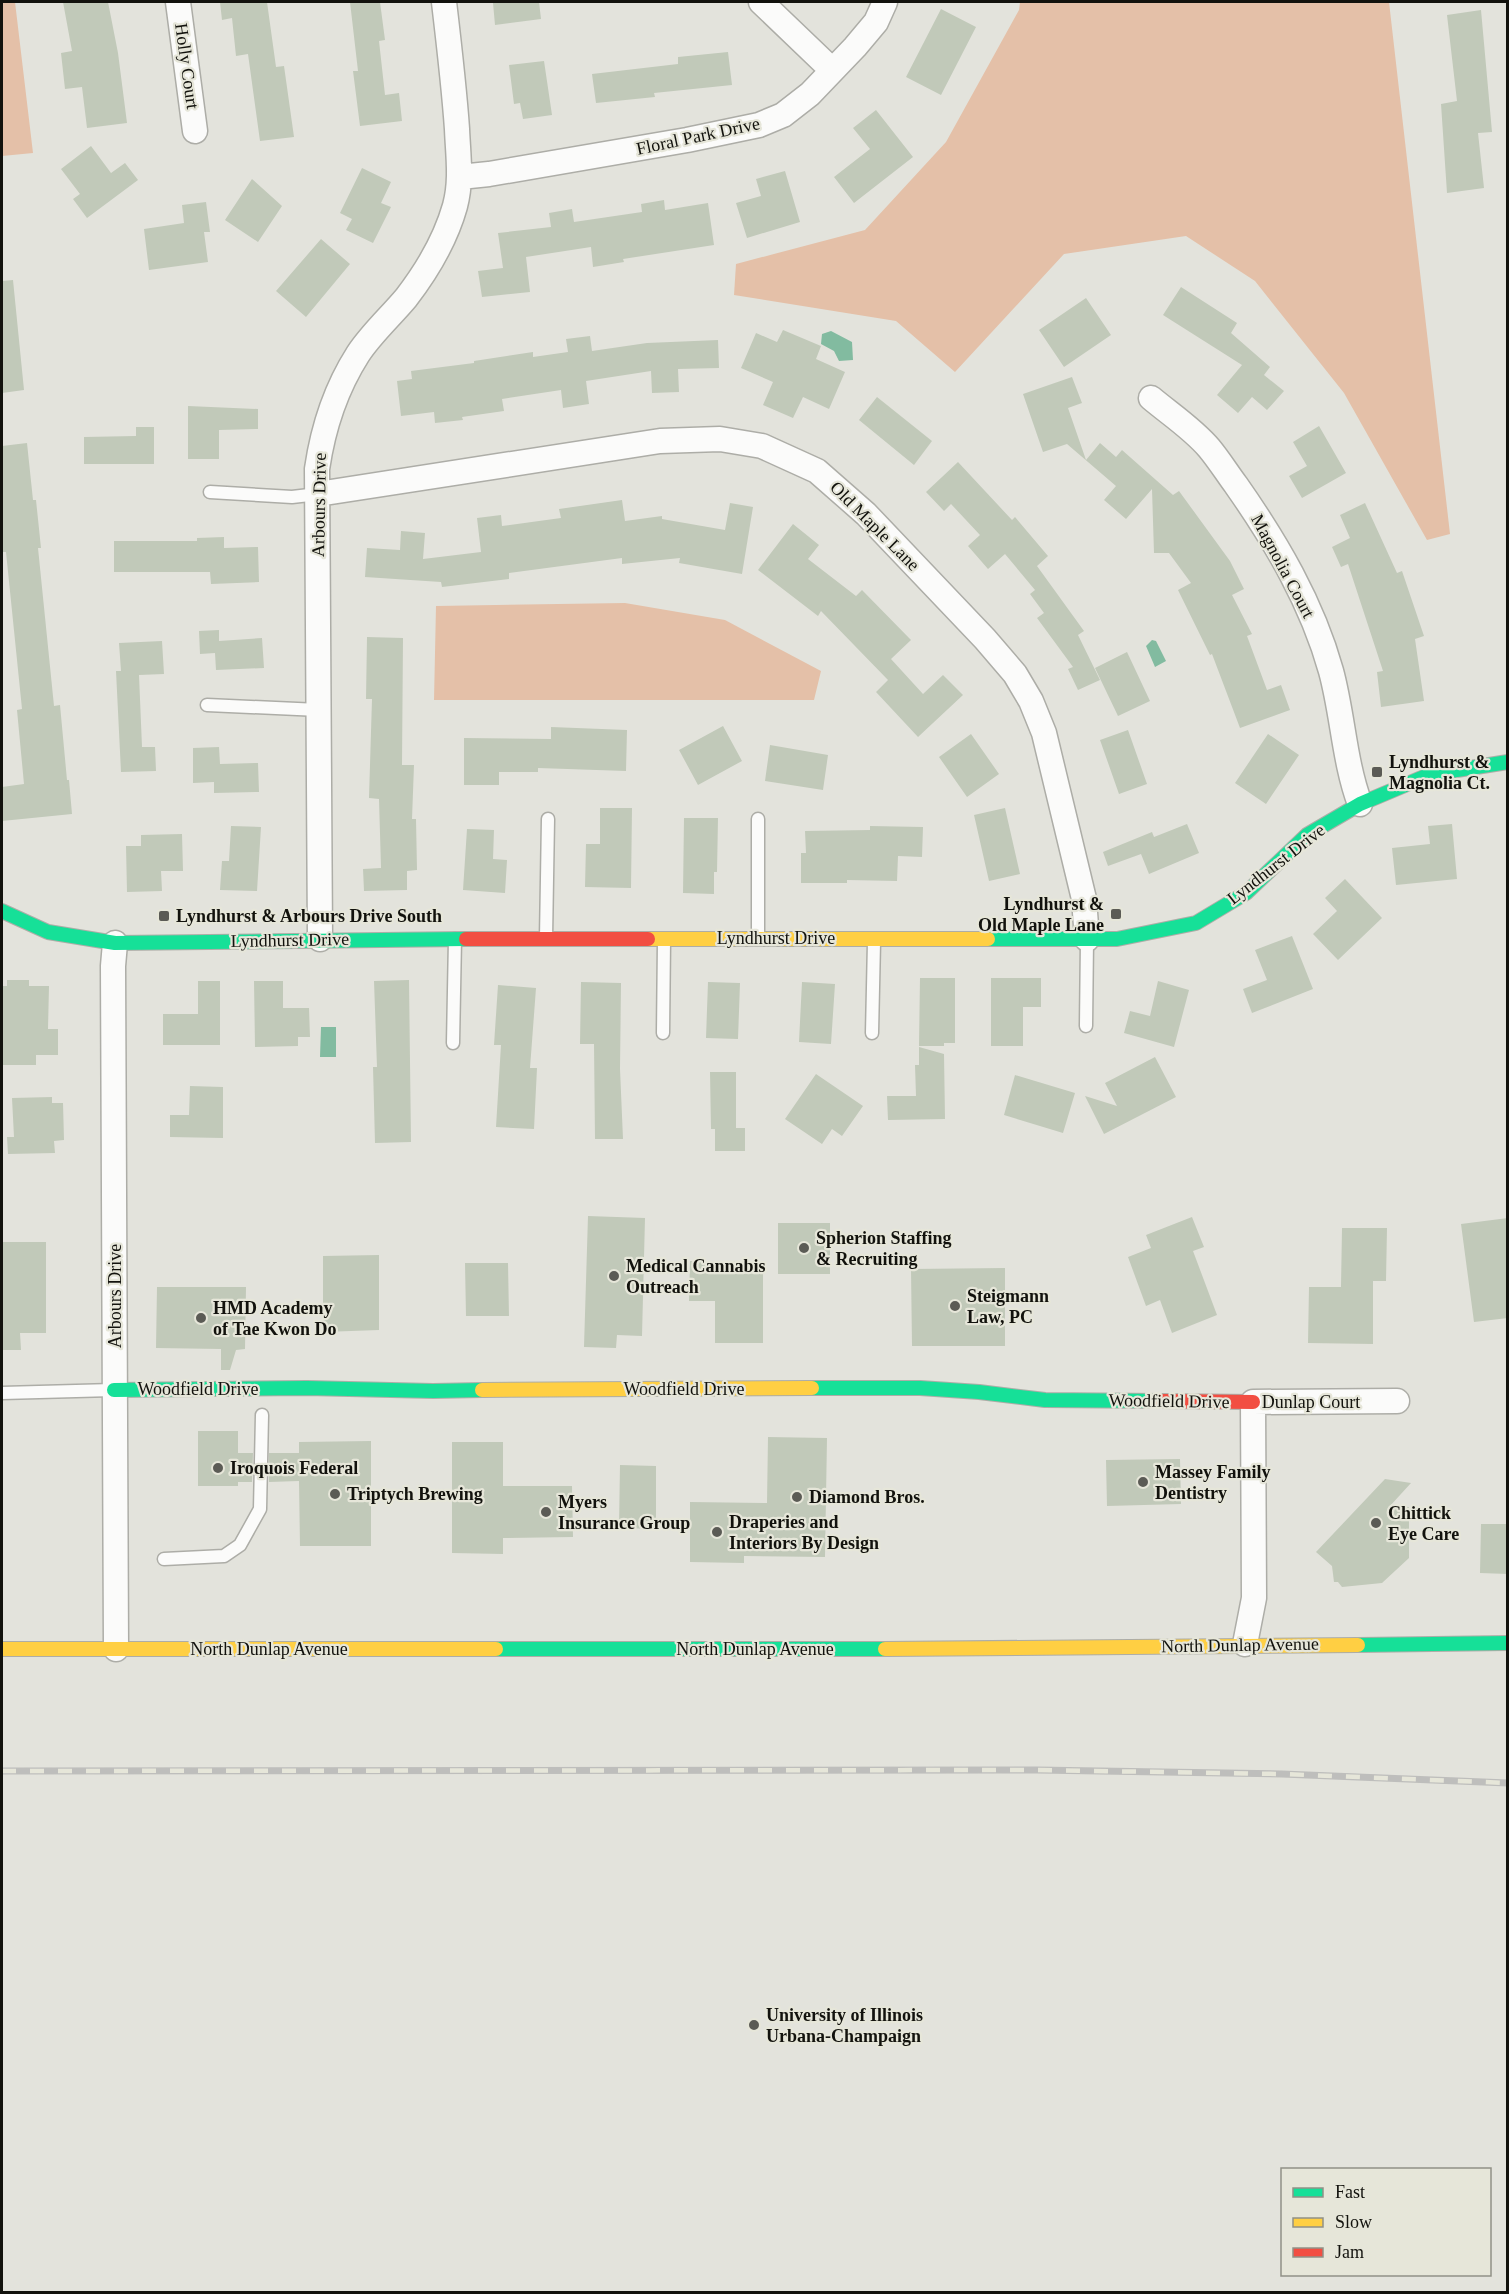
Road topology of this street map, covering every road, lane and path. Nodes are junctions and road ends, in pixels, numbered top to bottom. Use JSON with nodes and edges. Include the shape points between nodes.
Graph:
{"nodes":[{"id":1,"x":178,"y":2,"type":"edge"},
{"id":2,"x":444,"y":2,"type":"edge"},
{"id":3,"x":761,"y":2,"type":"edge"},
{"id":4,"x":885,"y":2,"type":"edge"},
{"id":5,"x":832,"y":69,"type":"junction"},
{"id":6,"x":195,"y":131,"type":"dead end"},
{"id":7,"x":460,"y":177,"type":"junction"},
{"id":8,"x":1151,"y":398,"type":"dead end"},
{"id":9,"x":210,"y":492,"type":"dead end"},
{"id":10,"x":318,"y":494,"type":"junction"},
{"id":11,"x":207,"y":705,"type":"dead end"},
{"id":12,"x":319,"y":710,"type":"junction"},
{"id":13,"x":1508,"y":762,"type":"edge"},
{"id":14,"x":1360,"y":804,"type":"junction"},
{"id":15,"x":548,"y":819,"type":"dead end"},
{"id":16,"x":758,"y":819,"type":"dead end"},
{"id":17,"x":2,"y":911,"type":"edge"},
{"id":18,"x":758,"y":938,"type":"junction"},
{"id":19,"x":875,"y":938,"type":"junction"},
{"id":20,"x":320,"y":939,"type":"junction"},
{"id":21,"x":455,"y":939,"type":"junction"},
{"id":22,"x":546,"y":939,"type":"junction"},
{"id":23,"x":664,"y":939,"type":"junction"},
{"id":24,"x":1087,"y":939,"type":"junction"},
{"id":25,"x":115,"y":943,"type":"junction"},
{"id":26,"x":1086,"y":1026,"type":"dead end"},
{"id":27,"x":663,"y":1033,"type":"dead end"},
{"id":28,"x":872,"y":1033,"type":"dead end"},
{"id":29,"x":453,"y":1043,"type":"dead end"},
{"id":30,"x":114,"y":1390,"type":"junction"},
{"id":31,"x":2,"y":1393,"type":"edge"},
{"id":32,"x":1397,"y":1401,"type":"dead end"},
{"id":33,"x":1253,"y":1402,"type":"junction"},
{"id":34,"x":262,"y":1415,"type":"dead end"},
{"id":35,"x":164,"y":1559,"type":"dead end"},
{"id":36,"x":1508,"y":1643,"type":"edge"},
{"id":37,"x":1245,"y":1644,"type":"junction"},
{"id":38,"x":2,"y":1649,"type":"edge"},
{"id":39,"x":116,"y":1649,"type":"junction"}],
"edges":[{"from":1,"to":6,"type":"street","name":"Holly Court"},
{"from":2,"to":7,"type":"street","name":"Arbours Drive"},
{"from":3,"to":5,"type":"street"},
{"from":4,"to":5,"type":"street","name":"Floral Park Drive","via":[[876,22]]},
{"from":5,"to":7,"type":"street","name":"Floral Park Drive","via":[[810,94],[783,115],[759,125]]},
{"from":7,"to":10,"type":"street","name":"Arbours Drive","via":[[454,207],[425,270],[359,353],[339,389],[320,446]]},
{"from":8,"to":14,"type":"street","name":"Magnolia Court","via":[[1209,447],[1272,537],[1295,579],[1331,670],[1352,782]]},
{"from":9,"to":10,"type":"lane","via":[[292,497]]},
{"from":10,"to":12,"type":"street","name":"Arbours Drive"},
{"from":10,"to":24,"type":"street","name":"Old Maple Lane","via":[[660,441],[720,439],[762,446],[817,471],[866,514],[977,631],[1014,674],[1031,701],[1044,733],[1084,899]]},
{"from":11,"to":12,"type":"lane"},
{"from":12,"to":20,"type":"street","name":"Arbours Drive"},
{"from":13,"to":14,"type":"street","name":"Lyndhurst Drive","via":[[1431,774]]},
{"from":14,"to":24,"type":"street","name":"Lyndhurst Drive","via":[[1307,835],[1246,892],[1196,923],[1125,938]]},
{"from":15,"to":22,"type":"lane"},
{"from":16,"to":18,"type":"lane"},
{"from":17,"to":25,"type":"street","name":"Lyndhurst Drive","via":[[48,933]]},
{"from":18,"to":19,"type":"street","name":"Lyndhurst Drive"},
{"from":18,"to":23,"type":"street","name":"Lyndhurst Drive"},
{"from":19,"to":24,"type":"street","name":"Lyndhurst Drive"},
{"from":19,"to":28,"type":"lane"},
{"from":20,"to":21,"type":"street","name":"Lyndhurst Drive"},
{"from":20,"to":25,"type":"street","name":"Lyndhurst Drive"},
{"from":21,"to":22,"type":"street","name":"Lyndhurst Drive"},
{"from":21,"to":29,"type":"lane"},
{"from":22,"to":23,"type":"street","name":"Lyndhurst Drive"},
{"from":23,"to":27,"type":"lane"},
{"from":24,"to":26,"type":"lane"},
{"from":25,"to":30,"type":"street","name":"Arbours Drive"},
{"from":30,"to":31,"type":"lane"},
{"from":30,"to":33,"type":"street","name":"Woodfield Drive","via":[[909,1388],[1045,1400]]},
{"from":30,"to":39,"type":"street","name":"Arbours Drive"},
{"from":32,"to":33,"type":"street","name":"Dunlap Court"},
{"from":33,"to":37,"type":"street","name":"Dunlap Court","via":[[1254,1598]]},
{"from":34,"to":35,"type":"lane","via":[[260,1509],[240,1545],[224,1556]]},
{"from":36,"to":37,"type":"street","name":"North Dunlap Avenue"},
{"from":37,"to":39,"type":"street","name":"North Dunlap Avenue","via":[[919,1649]]},
{"from":38,"to":39,"type":"street","name":"North Dunlap Avenue"}]}
